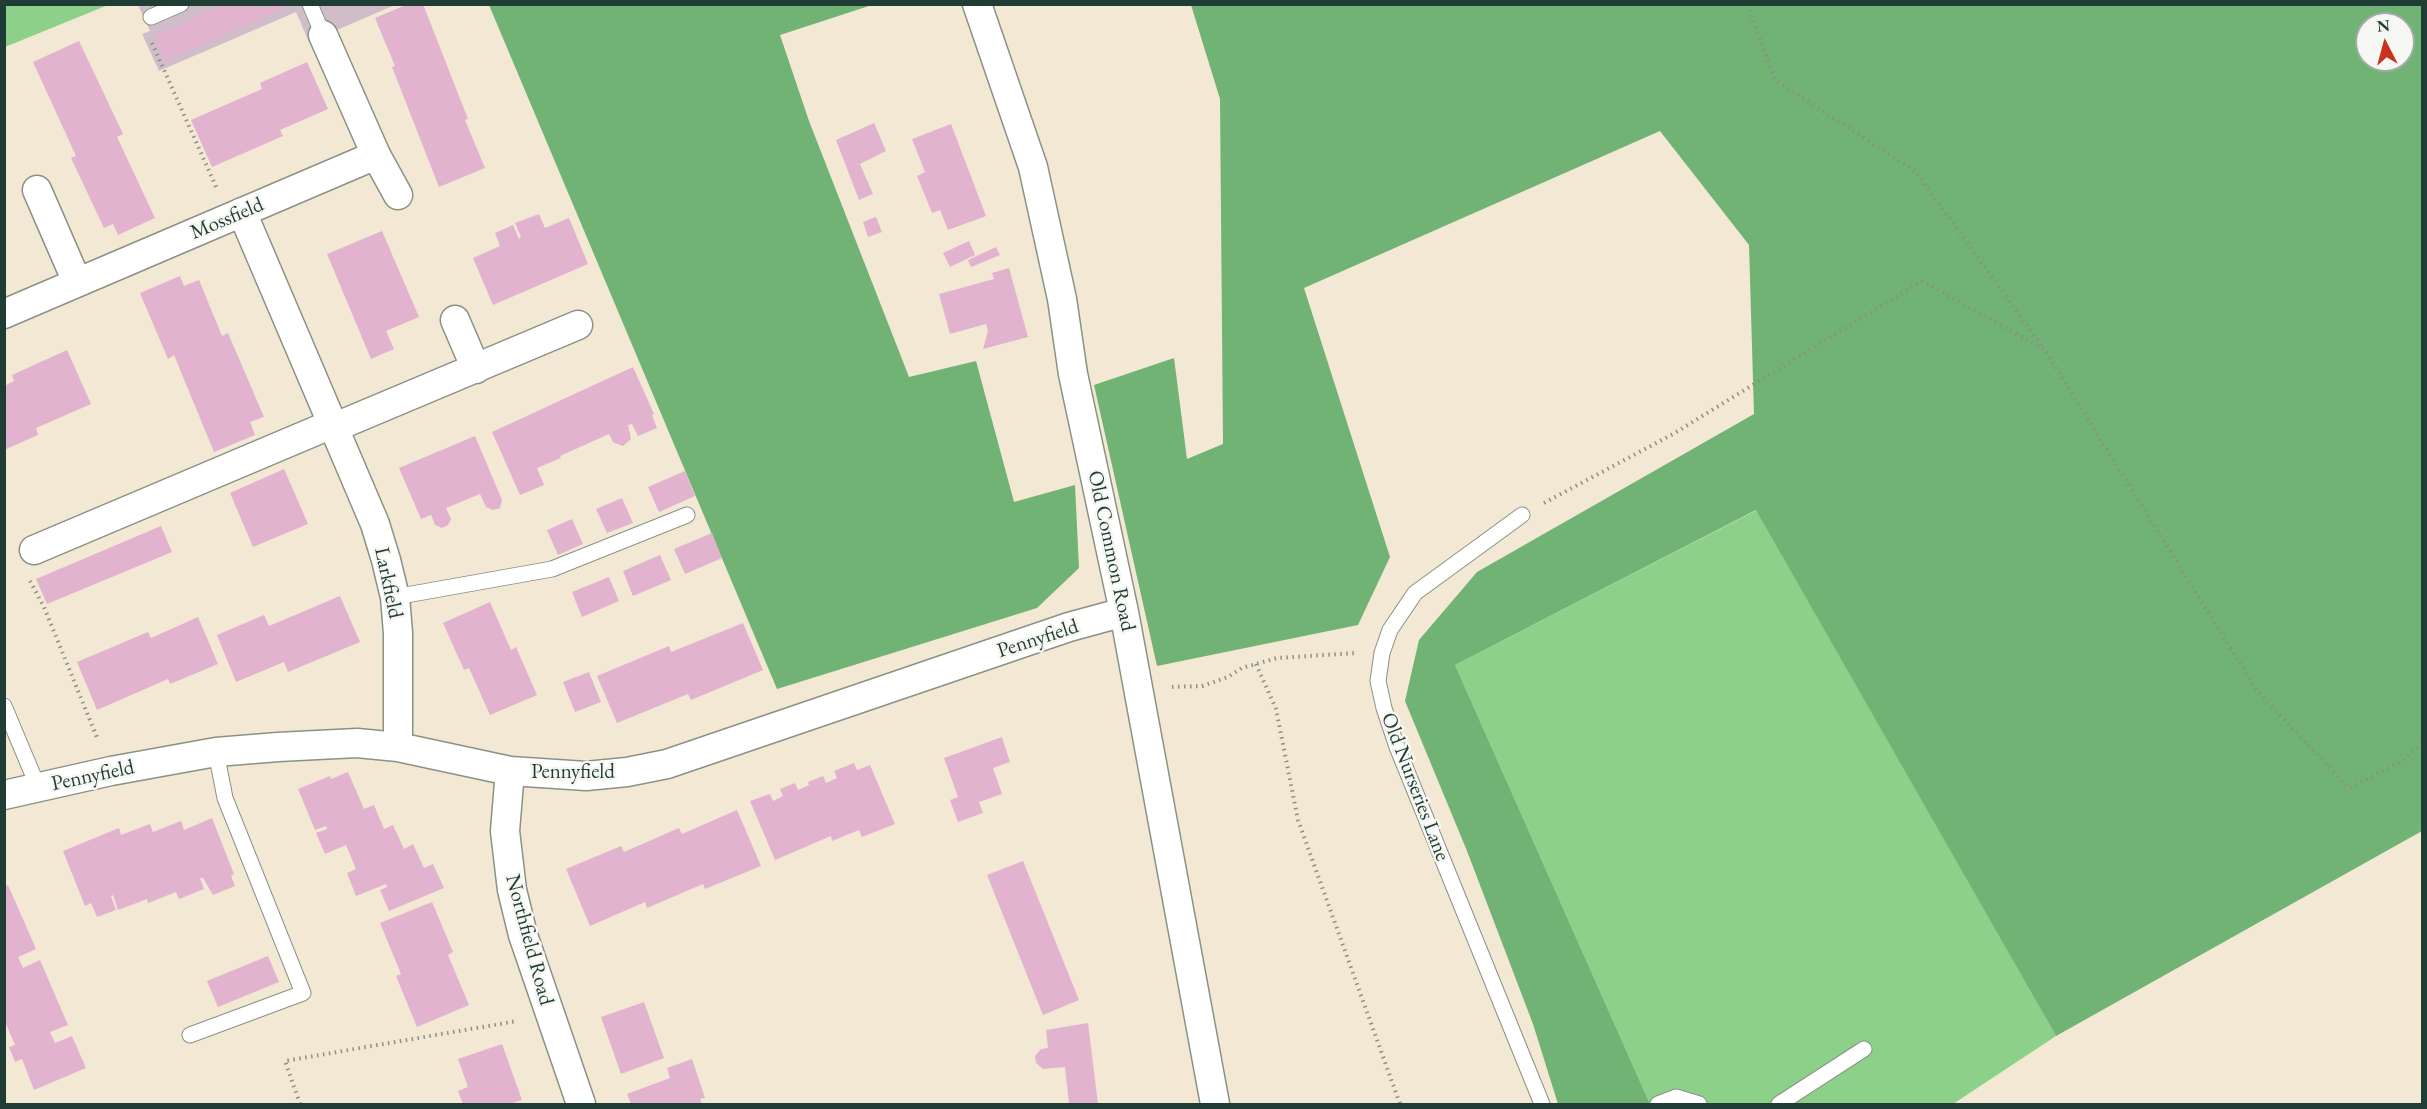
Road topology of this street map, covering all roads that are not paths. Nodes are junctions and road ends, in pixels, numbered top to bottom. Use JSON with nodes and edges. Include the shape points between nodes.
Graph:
{"nodes":[{"id":1,"x":181,"y":4,"type":"edge"},
{"id":2,"x":310,"y":4,"type":"edge"},
{"id":3,"x":977,"y":4,"type":"edge"},
{"id":4,"x":151,"y":17,"type":"road end"},
{"id":5,"x":323,"y":34,"type":"joint"},
{"id":6,"x":376,"y":154,"type":"junction"},
{"id":7,"x":37,"y":190,"type":"dead end"},
{"id":8,"x":398,"y":195,"type":"dead end"},
{"id":9,"x":235,"y":215,"type":"junction"},
{"id":10,"x":77,"y":282,"type":"junction"},
{"id":11,"x":4,"y":314,"type":"edge"},
{"id":12,"x":455,"y":320,"type":"dead end"},
{"id":13,"x":578,"y":325,"type":"dead end"},
{"id":14,"x":476,"y":369,"type":"junction"},
{"id":15,"x":333,"y":426,"type":"junction"},
{"id":16,"x":687,"y":515,"type":"dead end"},
{"id":17,"x":1522,"y":515,"type":"road end"},
{"id":18,"x":31,"y":564,"type":"road end"},
{"id":19,"x":395,"y":597,"type":"junction"},
{"id":20,"x":1124,"y":612,"type":"junction"},
{"id":21,"x":4,"y":706,"type":"edge"},
{"id":22,"x":398,"y":747,"type":"junction"},
{"id":23,"x":216,"y":752,"type":"junction"},
{"id":24,"x":510,"y":771,"type":"junction"},
{"id":25,"x":38,"y":787,"type":"junction"},
{"id":26,"x":4,"y":795,"type":"edge"},
{"id":27,"x":190,"y":1035,"type":"dead end"},
{"id":28,"x":1864,"y":1049,"type":"dead end"},
{"id":29,"x":581,"y":1104,"type":"edge"},
{"id":30,"x":1215,"y":1104,"type":"edge"},
{"id":31,"x":1542,"y":1104,"type":"edge"},
{"id":32,"x":1658,"y":1104,"type":"edge"},
{"id":33,"x":1699,"y":1104,"type":"edge"},
{"id":34,"x":1779,"y":1104,"type":"edge"}],
"edges":[{"from":1,"to":4,"type":"lane"},
{"from":2,"to":5,"type":"lane"},
{"from":3,"to":20,"type":"street","name":"Old Common Road","via":[[1033,167]]},
{"from":5,"to":6,"type":"street"},
{"from":6,"to":8,"type":"street"},
{"from":6,"to":9,"type":"street","name":"Mossfield"},
{"from":7,"to":10,"type":"street"},
{"from":9,"to":10,"type":"street","name":"Mossfield"},
{"from":9,"to":15,"type":"street","name":"Larkfield"},
{"from":10,"to":11,"type":"street","name":"Mossfield"},
{"from":12,"to":14,"type":"street"},
{"from":13,"to":14,"type":"street"},
{"from":14,"to":15,"type":"street"},
{"from":15,"to":18,"type":"street"},
{"from":15,"to":19,"type":"street","name":"Larkfield","via":[[375,524]]},
{"from":16,"to":19,"type":"lane","via":[[552,569]]},
{"from":17,"to":31,"type":"lane","name":"Old Nurseries Lane","via":[[1415,593],[1390,630],[1378,681],[1397,747]]},
{"from":19,"to":22,"type":"street","name":"Larkfield","via":[[399,633]]},
{"from":20,"to":24,"type":"street","name":"Pennyfield","via":[[667,764],[586,776]]},
{"from":20,"to":30,"type":"street","name":"Old Common Road"},
{"from":21,"to":25,"type":"lane"},
{"from":22,"to":23,"type":"street","name":"Pennyfield","via":[[357,743]]},
{"from":22,"to":24,"type":"street","name":"Pennyfield"},
{"from":23,"to":25,"type":"street","name":"Pennyfield"},
{"from":23,"to":27,"type":"lane","via":[[225,798],[303,993]]},
{"from":24,"to":29,"type":"street","name":"Northfield Road","via":[[505,831],[513,890],[523,935]]},
{"from":25,"to":26,"type":"street","name":"Pennyfield"},
{"from":28,"to":34,"type":"lane"},
{"from":32,"to":33,"type":"lane","via":[[1676,1097]]}]}
